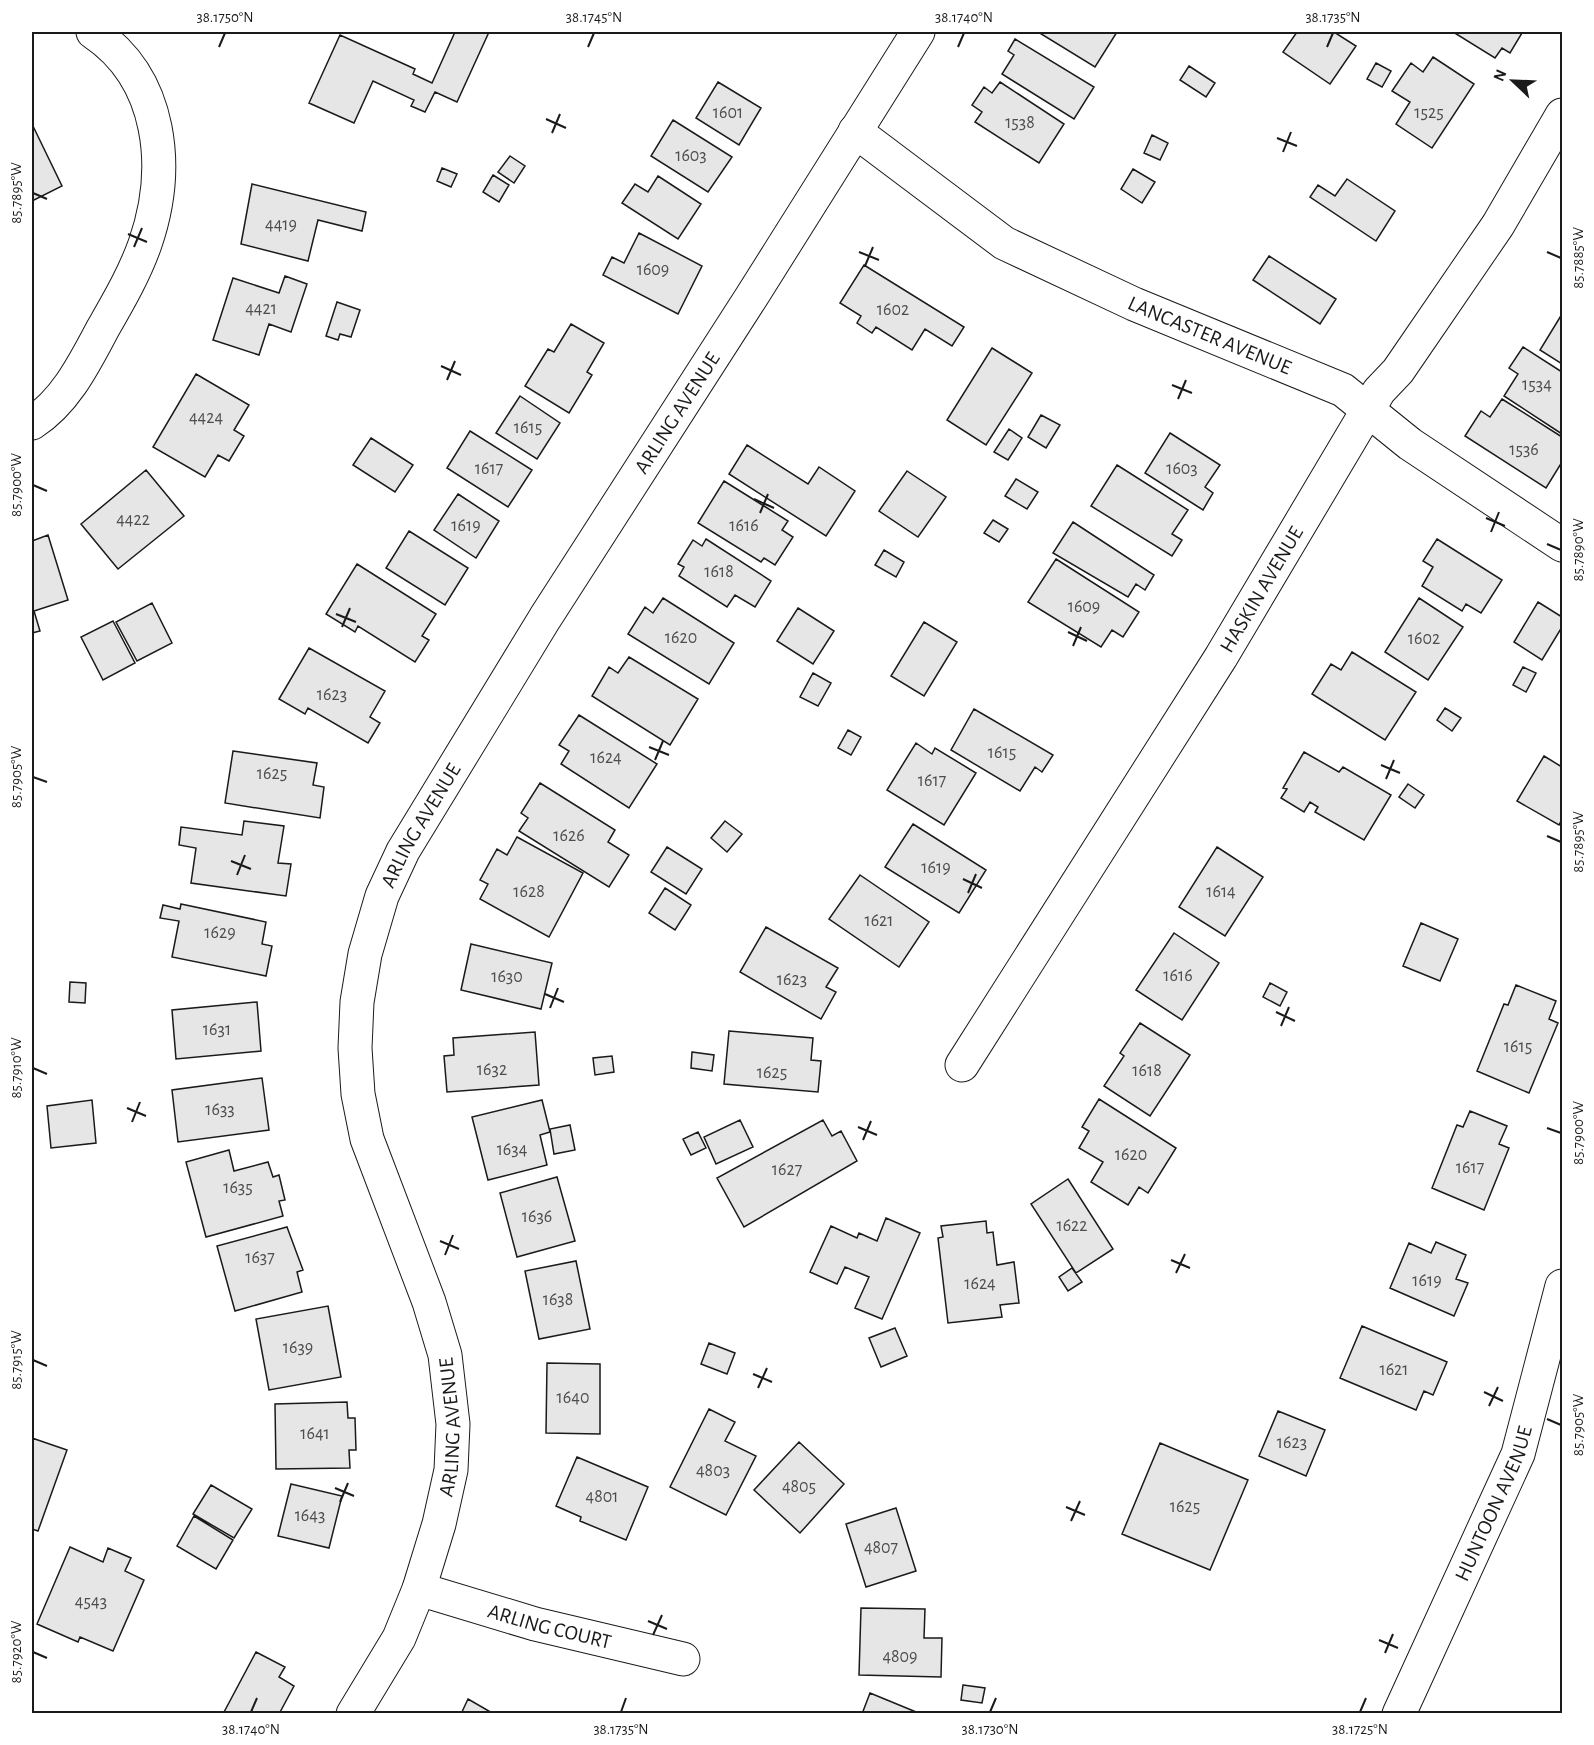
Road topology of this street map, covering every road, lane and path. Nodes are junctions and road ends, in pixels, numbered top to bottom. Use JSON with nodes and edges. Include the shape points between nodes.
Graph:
{"nodes":[{"id":1,"x":93,"y":32,"type":"edge"},
{"id":2,"x":918,"y":32,"type":"edge"},
{"id":3,"x":1563,"y":115,"type":"edge"},
{"id":4,"x":855,"y":131,"type":"junction"},
{"id":5,"x":1368,"y":410,"type":"junction"},
{"id":6,"x":32,"y":423,"type":"edge"},
{"id":7,"x":1563,"y":545,"type":"edge"},
{"id":8,"x":962,"y":1065,"type":"dead end"},
{"id":9,"x":1563,"y":1286,"type":"edge"},
{"id":10,"x":419,"y":1588,"type":"junction"},
{"id":11,"x":683,"y":1659,"type":"dead end"},
{"id":12,"x":353,"y":1713,"type":"edge"},
{"id":13,"x":1400,"y":1713,"type":"edge"}],
"edges":[{"from":1,"to":6,"type":"street","via":[[111,44],[134,72],[155,123],[159,181],[145,243],[128,284],[65,391]]},
{"from":2,"to":4,"type":"street","name":"ARLING AVENUE"},
{"from":3,"to":5,"type":"street","name":"HASKIN AVENUE","via":[[1498,225]]},
{"from":4,"to":5,"type":"street","name":"LANCASTER AVENUE","via":[[1004,243],[1134,304],[1343,390]]},
{"from":4,"to":10,"type":"street","name":"ARLING AVENUE","via":[[545,618],[403,851],[365,954],[357,1002],[358,1094],[367,1139],[445,1355],[453,1424],[451,1470]]},
{"from":5,"to":7,"type":"street","name":"LANCASTER AVENUE","via":[[1410,444]]},
{"from":5,"to":8,"type":"street","name":"HASKIN AVENUE","via":[[1221,657]]},
{"from":9,"to":13,"type":"street","name":"HUNTOON AVENUE","via":[[1518,1454]]},
{"from":10,"to":11,"type":"street","name":"ARLING COURT","via":[[535,1624]]},
{"from":10,"to":12,"type":"street","name":"ARLING AVENUE","via":[[399,1638]]}]}
